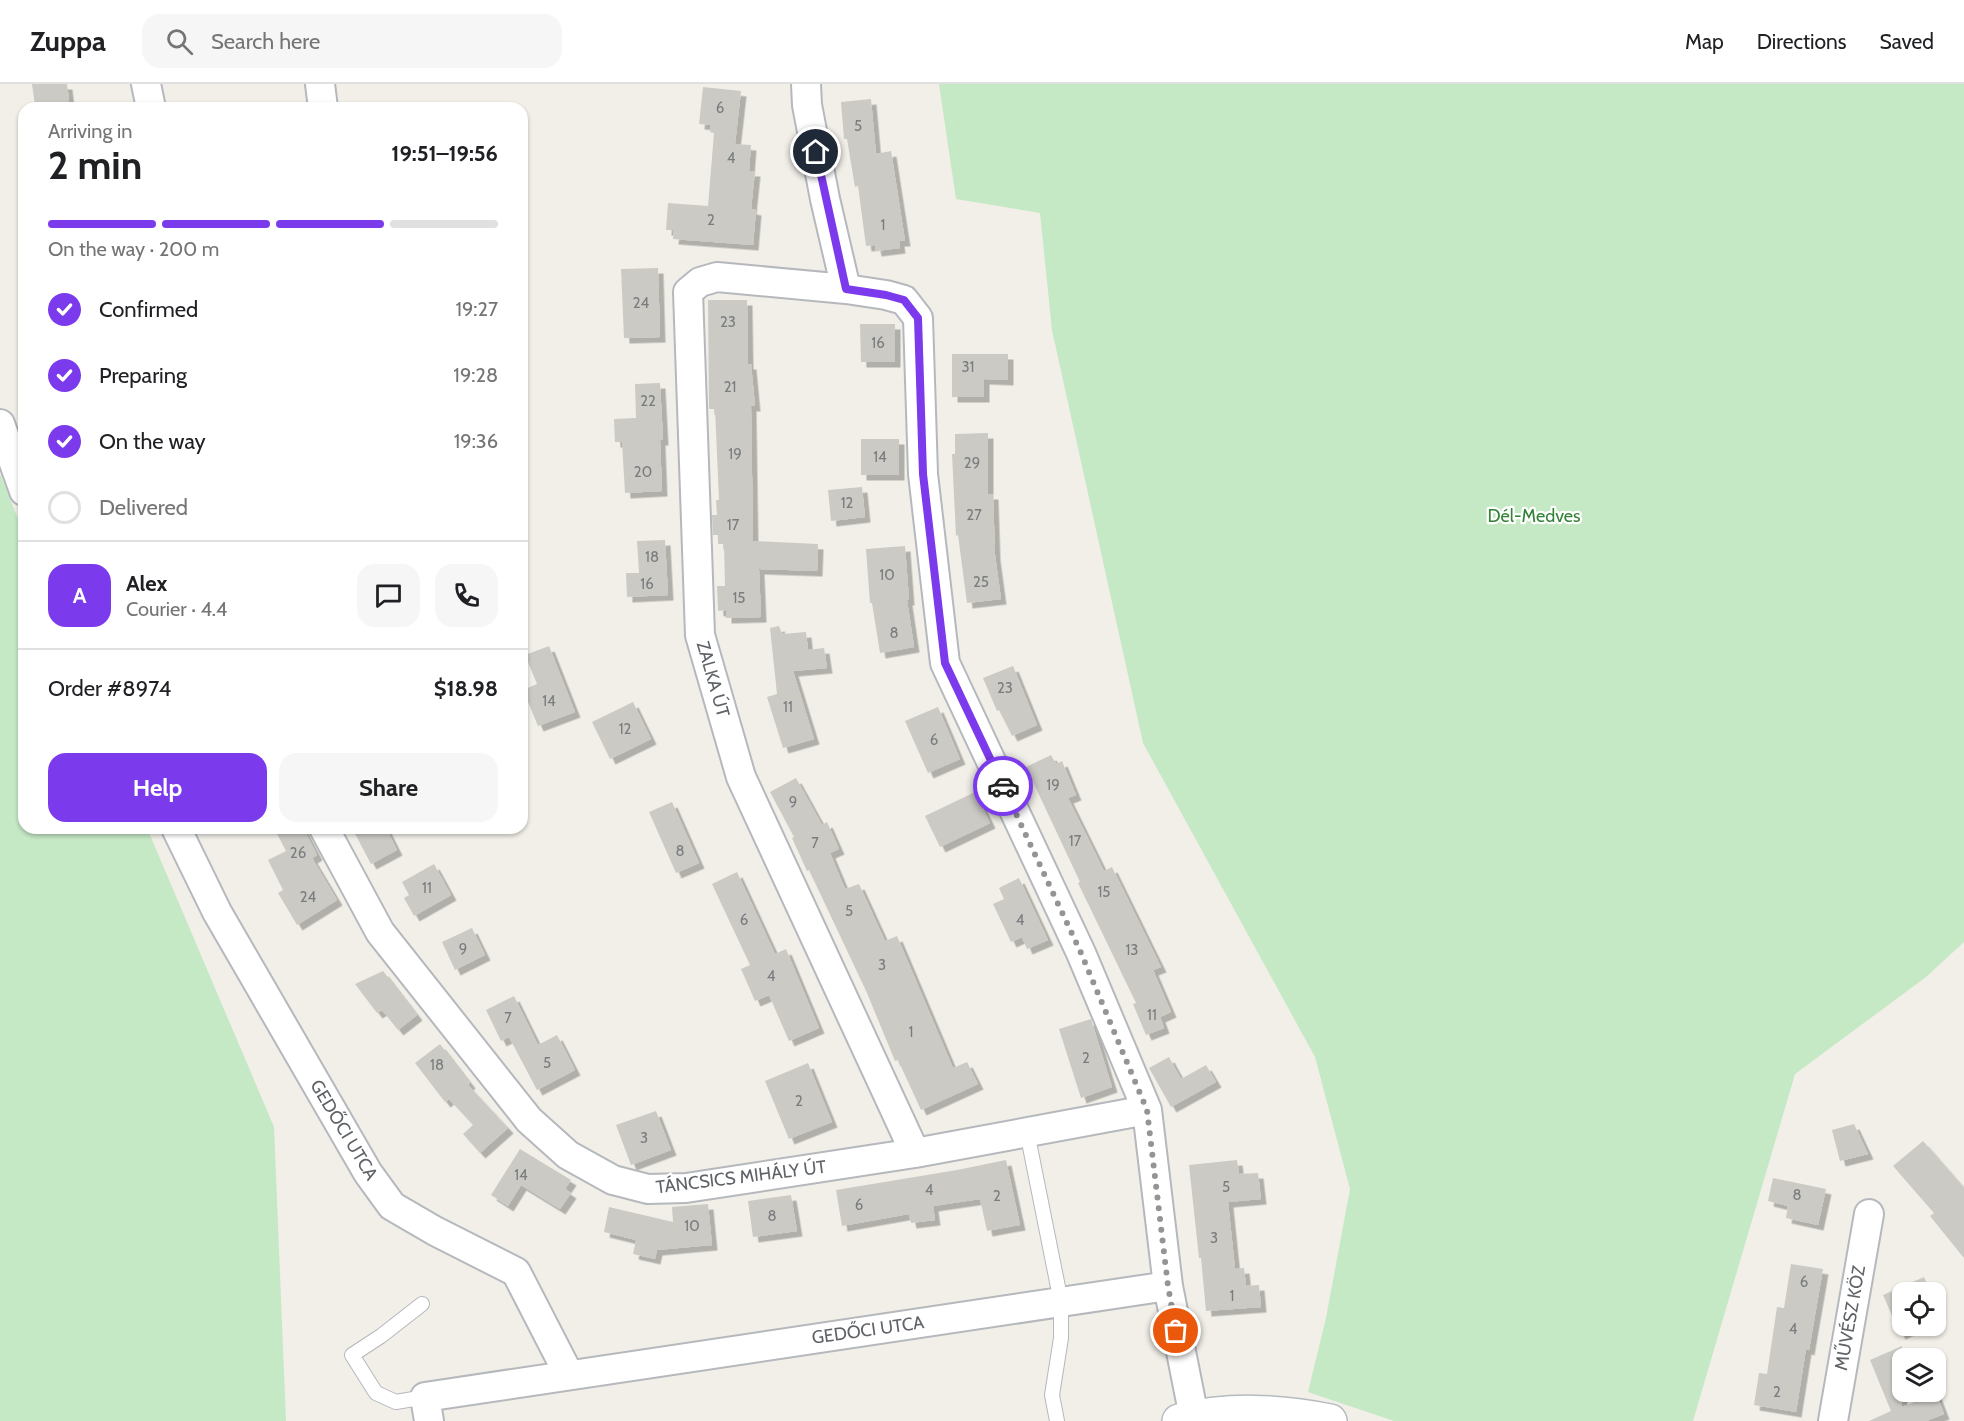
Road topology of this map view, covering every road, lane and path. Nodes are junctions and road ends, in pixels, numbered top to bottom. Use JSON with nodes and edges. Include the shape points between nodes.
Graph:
{"nodes":[{"id":1,"x":146,"y":84,"type":"edge"},
{"id":2,"x":320,"y":84,"type":"edge"},
{"id":3,"x":806,"y":84,"type":"edge"},
{"id":4,"x":150,"y":102,"type":"edge"},
{"id":5,"x":322,"y":102,"type":"edge"},
{"id":6,"x":846,"y":289,"type":"junction"},
{"id":7,"x":0,"y":424,"type":"edge"},
{"id":8,"x":18,"y":474,"type":"edge"},
{"id":9,"x":179,"y":834,"type":"edge"},
{"id":10,"x":327,"y":834,"type":"edge"},
{"id":11,"x":1147,"y":1110,"type":"junction"},
{"id":12,"x":1027,"y":1132,"type":"junction"},
{"id":13,"x":915,"y":1153,"type":"junction"},
{"id":14,"x":1869,"y":1214,"type":"dead end"},
{"id":15,"x":1168,"y":1286,"type":"junction"},
{"id":16,"x":1061,"y":1302,"type":"junction"},
{"id":17,"x":422,"y":1304,"type":"dead end"},
{"id":18,"x":569,"y":1375,"type":"junction"},
{"id":19,"x":427,"y":1409,"type":"edge"},
{"id":20,"x":1186,"y":1419,"type":"edge"},
{"id":21,"x":1058,"y":1421,"type":"edge"},
{"id":22,"x":1330,"y":1421,"type":"edge"},
{"id":23,"x":1833,"y":1421,"type":"edge"}],
"edges":[{"from":1,"to":4,"type":"street"},
{"from":2,"to":5,"type":"street"},
{"from":3,"to":6,"type":"street","via":[[825,199]]},
{"from":6,"to":11,"type":"street","via":[[904,300],[918,318],[923,474],[945,663],[1081,953]]},
{"from":6,"to":13,"type":"street","name":"ZALKA ÚT","via":[[717,277],[700,282],[688,292],[700,635],[741,777]]},
{"from":7,"to":8,"type":"street"},
{"from":9,"to":18,"type":"street","name":"GEDŐCI UTCA","via":[[217,912],[392,1206],[516,1272]]},
{"from":10,"to":13,"type":"street","name":"TÁNCSICS MIHÁLY ÚT","via":[[380,932],[529,1120],[568,1155],[613,1180],[648,1189],[686,1188]]},
{"from":11,"to":12,"type":"street","name":"TÁNCSICS MIHÁLY ÚT"},
{"from":11,"to":15,"type":"street"},
{"from":12,"to":13,"type":"street","name":"TÁNCSICS MIHÁLY ÚT"},
{"from":12,"to":16,"type":"lane"},
{"from":14,"to":23,"type":"street","name":"MŰVÉSZ KÖZ"},
{"from":15,"to":16,"type":"street","name":"GEDŐCI UTCA"},
{"from":15,"to":20,"type":"street"},
{"from":16,"to":18,"type":"street","name":"GEDŐCI UTCA"},
{"from":16,"to":21,"type":"lane","via":[[1061,1338],[1052,1395]]},
{"from":17,"to":19,"type":"lane","via":[[352,1355],[376,1393]]},
{"from":18,"to":19,"type":"street","name":"GEDŐCI UTCA"},
{"from":20,"to":22,"type":"main road","via":[[1242,1413]]}]}
